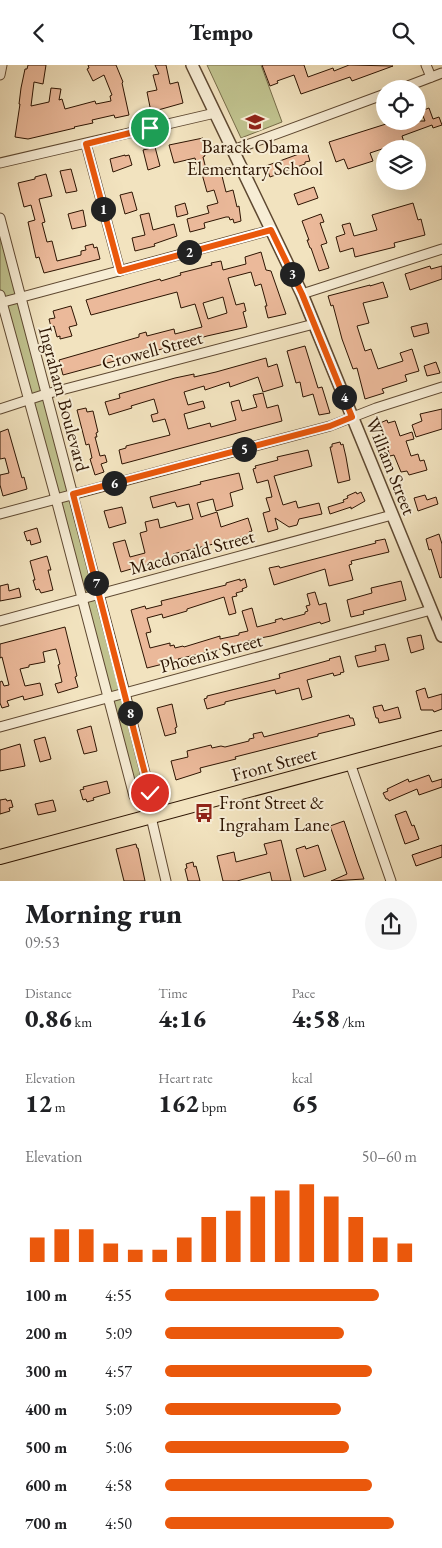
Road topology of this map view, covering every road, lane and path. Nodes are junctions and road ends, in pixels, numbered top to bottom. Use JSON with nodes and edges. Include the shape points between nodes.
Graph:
{"nodes":[{"id":1,"x":2,"y":65,"type":"edge"},
{"id":2,"x":192,"y":65,"type":"edge"},
{"id":3,"x":426,"y":65,"type":"edge"},
{"id":4,"x":442,"y":73,"type":"edge"},
{"id":5,"x":0,"y":75,"type":"edge"},
{"id":6,"x":431,"y":77,"type":"junction"},
{"id":7,"x":423,"y":80,"type":"edge"},
{"id":8,"x":376,"y":97,"type":"edge"},
{"id":9,"x":215,"y":113,"type":"junction"},
{"id":10,"x":86,"y":144,"type":"junction"},
{"id":11,"x":233,"y":150,"type":"junction"},
{"id":12,"x":0,"y":163,"type":"edge"},
{"id":13,"x":0,"y":217,"type":"edge"},
{"id":14,"x":271,"y":230,"type":"junction"},
{"id":15,"x":442,"y":249,"type":"edge"},
{"id":16,"x":120,"y":271,"type":"junction"},
{"id":17,"x":302,"y":294,"type":"junction"},
{"id":18,"x":20,"y":298,"type":"junction"},
{"id":19,"x":1,"y":300,"type":"edge"},
{"id":20,"x":314,"y":324,"type":"junction"},
{"id":21,"x":442,"y":387,"type":"edge"},
{"id":22,"x":46,"y":394,"type":"junction"},
{"id":23,"x":29,"y":400,"type":"junction"},
{"id":24,"x":0,"y":409,"type":"edge"},
{"id":25,"x":352,"y":417,"type":"junction"},
{"id":26,"x":73,"y":494,"type":"junction"},
{"id":27,"x":56,"y":499,"type":"junction"},
{"id":28,"x":0,"y":514,"type":"edge"},
{"id":29,"x":392,"y":515,"type":"junction"},
{"id":30,"x":100,"y":594,"type":"junction"},
{"id":31,"x":82,"y":599,"type":"junction"},
{"id":32,"x":431,"y":610,"type":"junction"},
{"id":33,"x":0,"y":621,"type":"edge"},
{"id":34,"x":442,"y":636,"type":"edge"},
{"id":35,"x":125,"y":693,"type":"junction"},
{"id":36,"x":109,"y":698,"type":"junction"},
{"id":37,"x":0,"y":727,"type":"edge"},
{"id":38,"x":442,"y":739,"type":"edge"},
{"id":39,"x":350,"y":763,"type":"junction"},
{"id":40,"x":151,"y":817,"type":"junction"},
{"id":41,"x":0,"y":857,"type":"edge"},
{"id":42,"x":166,"y":881,"type":"edge"},
{"id":43,"x":391,"y":881,"type":"edge"}],
"edges":[{"from":1,"to":5,"type":"street"},
{"from":2,"to":9,"type":"street","name":"William Street"},
{"from":3,"to":6,"type":"street"},
{"from":4,"to":6,"type":"street"},
{"from":6,"to":7,"type":"street"},
{"from":8,"to":11,"type":"street"},
{"from":9,"to":10,"type":"street"},
{"from":9,"to":11,"type":"street","name":"William Street"},
{"from":10,"to":12,"type":"street"},
{"from":10,"to":16,"type":"street"},
{"from":11,"to":14,"type":"street","name":"William Street"},
{"from":13,"to":18,"type":"street","name":"Ingraham Boulevard"},
{"from":14,"to":16,"type":"street"},
{"from":14,"to":17,"type":"street","name":"William Street"},
{"from":15,"to":17,"type":"street"},
{"from":16,"to":18,"type":"street"},
{"from":17,"to":20,"type":"street","name":"William Street"},
{"from":18,"to":19,"type":"street"},
{"from":18,"to":22,"type":"street","name":"Ingraham Boulevard"},
{"from":19,"to":23,"type":"street","name":"Ingraham Boulevard"},
{"from":20,"to":22,"type":"street","name":"Crowell Street"},
{"from":20,"to":25,"type":"street","name":"William Street"},
{"from":21,"to":25,"type":"street"},
{"from":22,"to":23,"type":"street","name":"Crowell Street"},
{"from":22,"to":26,"type":"street","name":"Ingraham Boulevard"},
{"from":23,"to":24,"type":"street","name":"Crowell Street"},
{"from":23,"to":27,"type":"street","name":"Ingraham Boulevard"},
{"from":25,"to":26,"type":"street","via":[[330,426]]},
{"from":25,"to":29,"type":"street","name":"William Street"},
{"from":26,"to":27,"type":"street"},
{"from":26,"to":30,"type":"street","name":"Ingraham Boulevard"},
{"from":27,"to":28,"type":"street"},
{"from":27,"to":31,"type":"street","name":"Ingraham Boulevard"},
{"from":29,"to":30,"type":"street","name":"Macdonald Street"},
{"from":29,"to":32,"type":"street","name":"William Street"},
{"from":30,"to":31,"type":"street","name":"Macdonald Street"},
{"from":30,"to":35,"type":"street","name":"Ingraham Boulevard"},
{"from":31,"to":33,"type":"street","name":"Macdonald Street"},
{"from":31,"to":36,"type":"street","name":"Ingraham Boulevard"},
{"from":32,"to":34,"type":"street","name":"William Street"},
{"from":32,"to":35,"type":"street","name":"Phoenix Street"},
{"from":35,"to":36,"type":"street","name":"Phoenix Street"},
{"from":35,"to":40,"type":"street","name":"Ingraham Boulevard","via":[[150,793]]},
{"from":36,"to":37,"type":"street","name":"Phoenix Street"},
{"from":36,"to":40,"type":"street","name":"Ingraham Boulevard","via":[[134,796]]},
{"from":38,"to":39,"type":"main road","name":"Front Street"},
{"from":39,"to":40,"type":"main road","name":"Front Street"},
{"from":39,"to":43,"type":"street"},
{"from":40,"to":41,"type":"main road","name":"Front Street"},
{"from":40,"to":42,"type":"street"}]}
